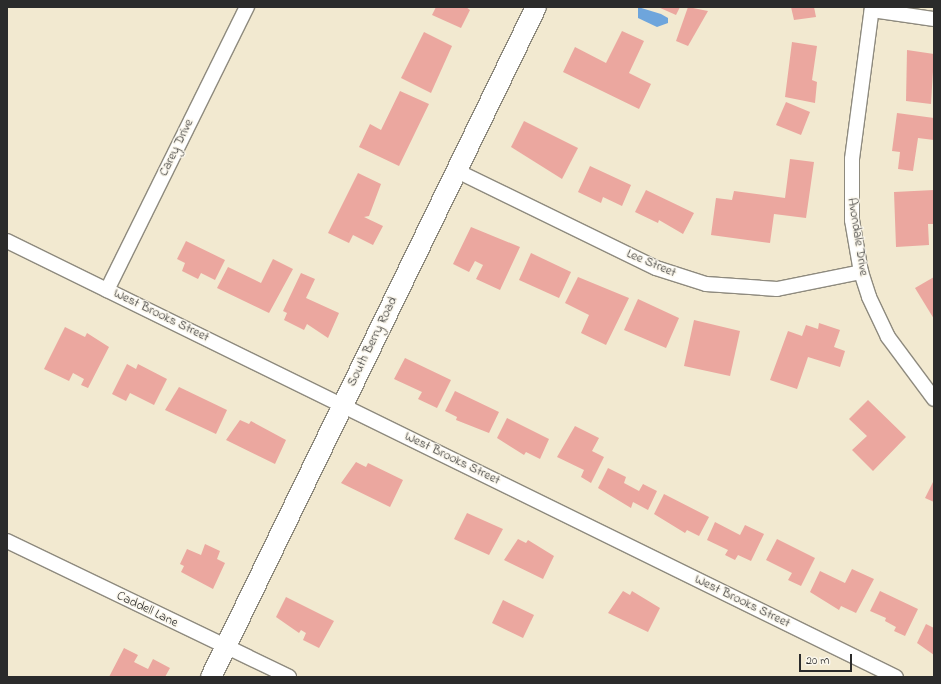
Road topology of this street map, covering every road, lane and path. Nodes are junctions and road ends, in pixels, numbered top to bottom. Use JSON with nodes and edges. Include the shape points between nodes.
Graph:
{"nodes":[{"id":1,"x":247,"y":7,"type":"edge"},
{"id":2,"x":536,"y":7,"type":"edge"},
{"id":3,"x":872,"y":9,"type":"edge"},
{"id":4,"x":934,"y":19,"type":"edge"},
{"id":5,"x":457,"y":171,"type":"junction"},
{"id":6,"x":7,"y":240,"type":"edge"},
{"id":7,"x":860,"y":272,"type":"junction"},
{"id":8,"x":107,"y":290,"type":"junction"},
{"id":9,"x":934,"y":400,"type":"edge"},
{"id":10,"x":342,"y":405,"type":"junction"},
{"id":11,"x":7,"y":541,"type":"edge"},
{"id":12,"x":227,"y":646,"type":"junction"},
{"id":13,"x":211,"y":677,"type":"edge"},
{"id":14,"x":289,"y":677,"type":"edge"},
{"id":15,"x":896,"y":677,"type":"edge"}],
"edges":[{"from":1,"to":8,"type":"street","name":"Carey Drive"},
{"from":2,"to":5,"type":"street","name":"South Berry Road"},
{"from":3,"to":4,"type":"street"},
{"from":3,"to":7,"type":"street","name":"Avondale Drive","via":[[850,187]]},
{"from":5,"to":7,"type":"street","name":"Lee Street","via":[[650,265],[706,284],[777,289]]},
{"from":5,"to":10,"type":"street","name":"South Berry Road"},
{"from":6,"to":8,"type":"street","name":"West Brooks Street"},
{"from":7,"to":9,"type":"street","name":"Avondale Drive","via":[[888,337]]},
{"from":8,"to":10,"type":"street","name":"West Brooks Street"},
{"from":10,"to":12,"type":"street","name":"South Berry Road"},
{"from":10,"to":15,"type":"street","name":"West Brooks Street"},
{"from":11,"to":12,"type":"street","name":"Caddell Lane"},
{"from":12,"to":13,"type":"street","name":"South Berry Road"},
{"from":12,"to":14,"type":"street","name":"Caddell Lane"}]}
